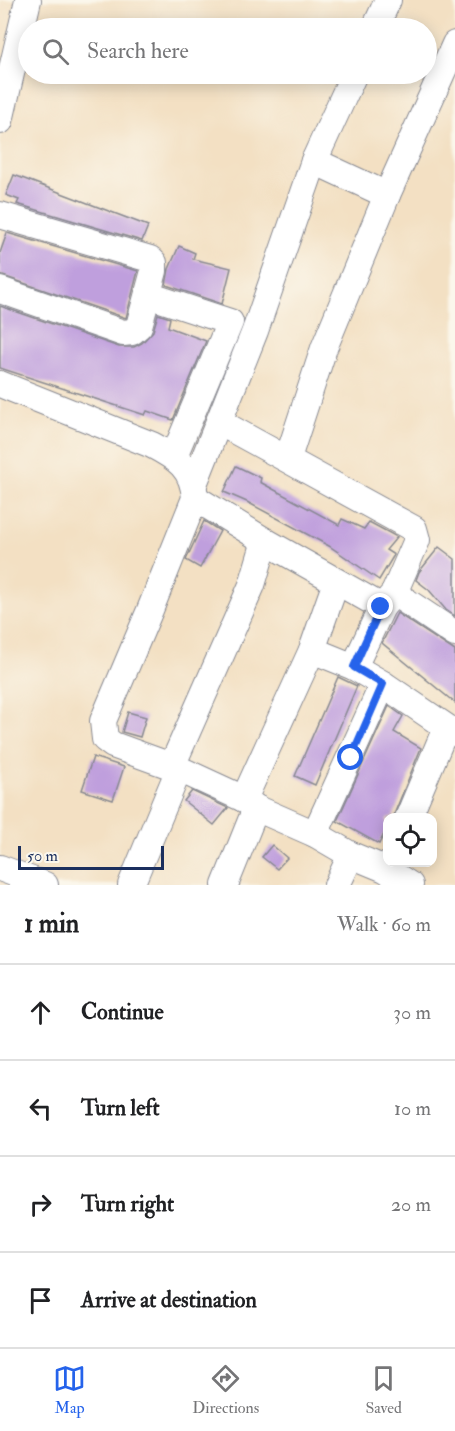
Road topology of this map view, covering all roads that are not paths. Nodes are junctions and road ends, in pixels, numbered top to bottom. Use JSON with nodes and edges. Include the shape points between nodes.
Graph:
{"nodes":[{"id":1,"x":28,"y":0,"type":"edge"},
{"id":2,"x":388,"y":0,"type":"edge"},
{"id":3,"x":24,"y":18,"type":"edge"},
{"id":4,"x":380,"y":18,"type":"edge"},
{"id":5,"x":18,"y":43,"type":"edge"},
{"id":6,"x":455,"y":44,"type":"edge"},
{"id":7,"x":349,"y":84,"type":"edge"},
{"id":8,"x":437,"y":84,"type":"edge"},
{"id":9,"x":437,"y":84,"type":"edge"},
{"id":10,"x":0,"y":121,"type":"edge"},
{"id":11,"x":314,"y":160,"type":"junction"},
{"id":12,"x":387,"y":195,"type":"junction"},
{"id":13,"x":0,"y":215,"type":"edge"},
{"id":14,"x":0,"y":290,"type":"edge"},
{"id":15,"x":148,"y":295,"type":"junction"},
{"id":16,"x":0,"y":384,"type":"edge"},
{"id":17,"x":219,"y":422,"type":"junction"},
{"id":18,"x":174,"y":456,"type":"junction"},
{"id":19,"x":288,"y":458,"type":"junction"},
{"id":20,"x":194,"y":491,"type":"junction"},
{"id":21,"x":265,"y":541,"type":"junction"},
{"id":22,"x":336,"y":582,"type":"junction"},
{"id":23,"x":388,"y":600,"type":"junction"},
{"id":24,"x":455,"y":634,"type":"edge"},
{"id":25,"x":312,"y":650,"type":"junction"},
{"id":26,"x":354,"y":667,"type":"junction"},
{"id":27,"x":383,"y":684,"type":"junction"},
{"id":28,"x":450,"y":731,"type":"edge"},
{"id":29,"x":176,"y":767,"type":"junction"},
{"id":30,"x":250,"y":804,"type":"junction"},
{"id":31,"x":410,"y":813,"type":"edge"},
{"id":32,"x":315,"y":834,"type":"junction"},
{"id":33,"x":351,"y":855,"type":"junction"},
{"id":34,"x":383,"y":865,"type":"edge"},
{"id":35,"x":388,"y":867,"type":"edge"},
{"id":36,"x":1,"y":871,"type":"edge"},
{"id":37,"x":45,"y":885,"type":"edge"},
{"id":38,"x":130,"y":885,"type":"edge"},
{"id":39,"x":225,"y":885,"type":"edge"},
{"id":40,"x":337,"y":885,"type":"edge"},
{"id":41,"x":410,"y":885,"type":"edge"}],
"edges":[{"from":1,"to":3,"type":"street"},
{"from":2,"to":4,"type":"street"},
{"from":5,"to":10,"type":"street"},
{"from":6,"to":9,"type":"street"},
{"from":7,"to":11,"type":"street"},
{"from":8,"to":12,"type":"street"},
{"from":11,"to":12,"type":"street"},
{"from":11,"to":17,"type":"street"},
{"from":12,"to":19,"type":"street","via":[[324,348]]},
{"from":13,"to":15,"type":"street","via":[[150,260],[154,271]]},
{"from":14,"to":15,"type":"street","via":[[123,333],[139,326]]},
{"from":15,"to":18,"type":"street","via":[[230,322]]},
{"from":16,"to":18,"type":"street"},
{"from":17,"to":19,"type":"street"},
{"from":17,"to":20,"type":"street"},
{"from":18,"to":20,"type":"street","via":[[184,466]]},
{"from":19,"to":23,"type":"street","via":[[414,529],[417,540]]},
{"from":20,"to":21,"type":"street"},
{"from":20,"to":29,"type":"street","via":[[103,721],[105,739]]},
{"from":21,"to":22,"type":"street"},
{"from":21,"to":29,"type":"street","via":[[252,585]]},
{"from":22,"to":23,"type":"street"},
{"from":22,"to":25,"type":"street"},
{"from":23,"to":24,"type":"street"},
{"from":23,"to":26,"type":"street"},
{"from":25,"to":26,"type":"street"},
{"from":25,"to":30,"type":"street"},
{"from":26,"to":27,"type":"street"},
{"from":27,"to":28,"type":"street"},
{"from":27,"to":32,"type":"street"},
{"from":28,"to":31,"type":"street"},
{"from":29,"to":30,"type":"street"},
{"from":29,"to":38,"type":"street"},
{"from":30,"to":32,"type":"street"},
{"from":30,"to":39,"type":"street"},
{"from":32,"to":33,"type":"street"},
{"from":33,"to":34,"type":"street"},
{"from":33,"to":40,"type":"street"},
{"from":35,"to":41,"type":"street"},
{"from":36,"to":37,"type":"street"}]}
